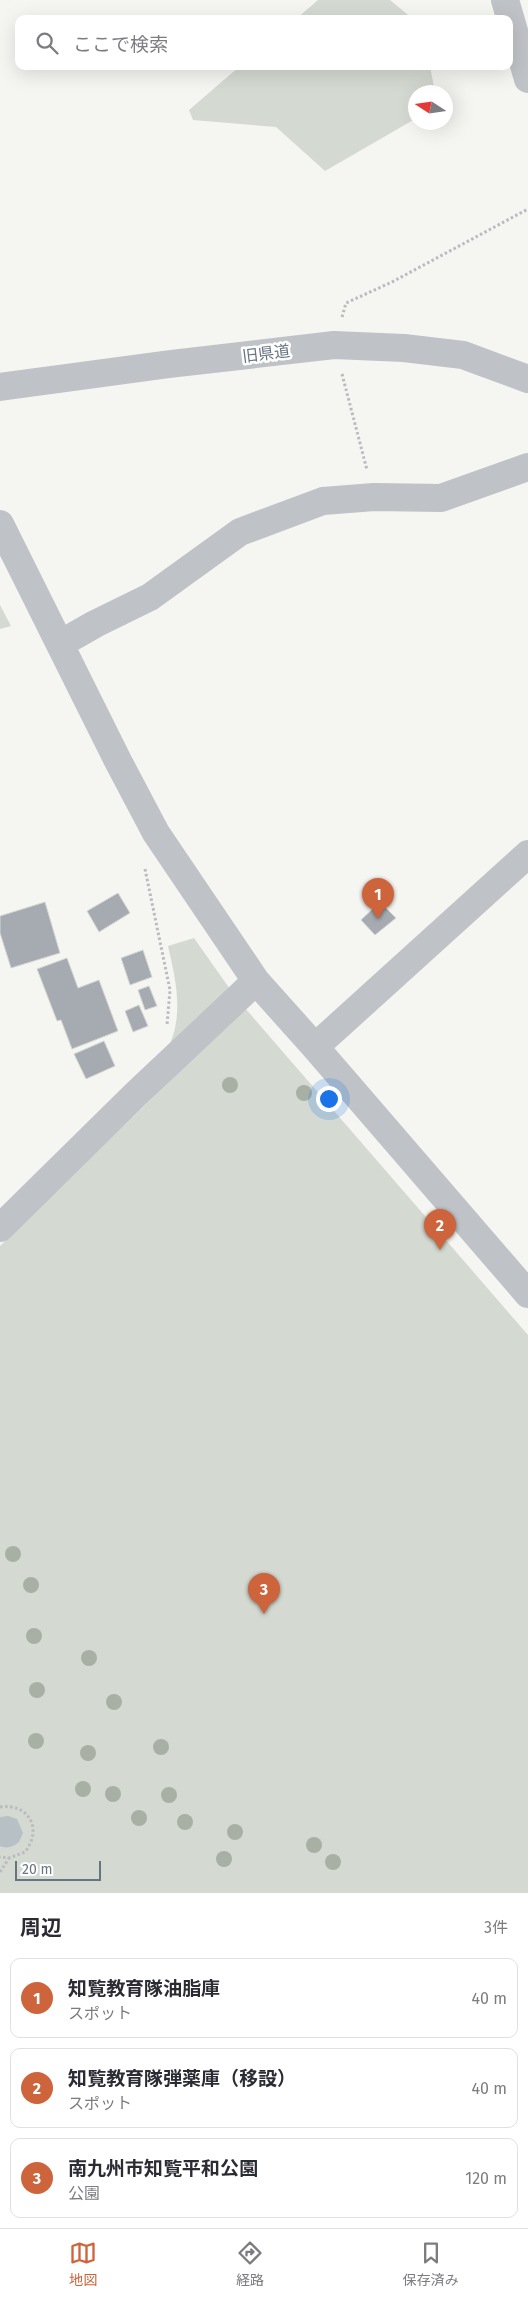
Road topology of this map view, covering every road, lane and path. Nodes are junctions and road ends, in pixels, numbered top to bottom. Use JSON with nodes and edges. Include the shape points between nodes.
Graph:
{"nodes":[{"id":1,"x":505,"y":0,"type":"edge"},
{"id":2,"x":509,"y":15,"type":"edge"},
{"id":3,"x":513,"y":28,"type":"edge"},
{"id":4,"x":528,"y":80,"type":"edge"},
{"id":5,"x":528,"y":379,"type":"edge"},
{"id":6,"x":0,"y":387,"type":"edge"},
{"id":7,"x":528,"y":467,"type":"edge"},
{"id":8,"x":0,"y":524,"type":"edge"},
{"id":9,"x":60,"y":644,"type":"junction"},
{"id":10,"x":528,"y":854,"type":"edge"},
{"id":11,"x":144,"y":864,"type":"dead end"},
{"id":12,"x":256,"y":981,"type":"junction"},
{"id":13,"x":166,"y":1028,"type":"dead end"},
{"id":14,"x":315,"y":1047,"type":"junction"},
{"id":15,"x":0,"y":1228,"type":"edge"},
{"id":16,"x":528,"y":1294,"type":"edge"},
{"id":17,"x":0,"y":1806,"type":"edge"},
{"id":18,"x":0,"y":1857,"type":"edge"},
{"id":19,"x":9,"y":1858,"type":"junction"},
{"id":20,"x":0,"y":1872,"type":"edge"}],
"edges":[{"from":1,"to":2,"type":"street"},
{"from":3,"to":4,"type":"street"},
{"from":5,"to":6,"type":"street","name":"旧県道","via":[[462,355],[334,345]]},
{"from":7,"to":9,"type":"street","via":[[442,498],[374,497],[322,501],[240,532],[150,597]]},
{"from":8,"to":9,"type":"street"},
{"from":9,"to":12,"type":"street","via":[[156,833]]},
{"from":10,"to":14,"type":"street"},
{"from":11,"to":13,"type":"path","via":[[170,990]]},
{"from":12,"to":14,"type":"street"},
{"from":12,"to":15,"type":"street"},
{"from":14,"to":16,"type":"street"},
{"from":17,"to":19,"type":"path","via":[[9,1805],[25,1812],[33,1827],[30,1845],[25,1852]]},
{"from":18,"to":19,"type":"path"},
{"from":19,"to":20,"type":"path"}]}
